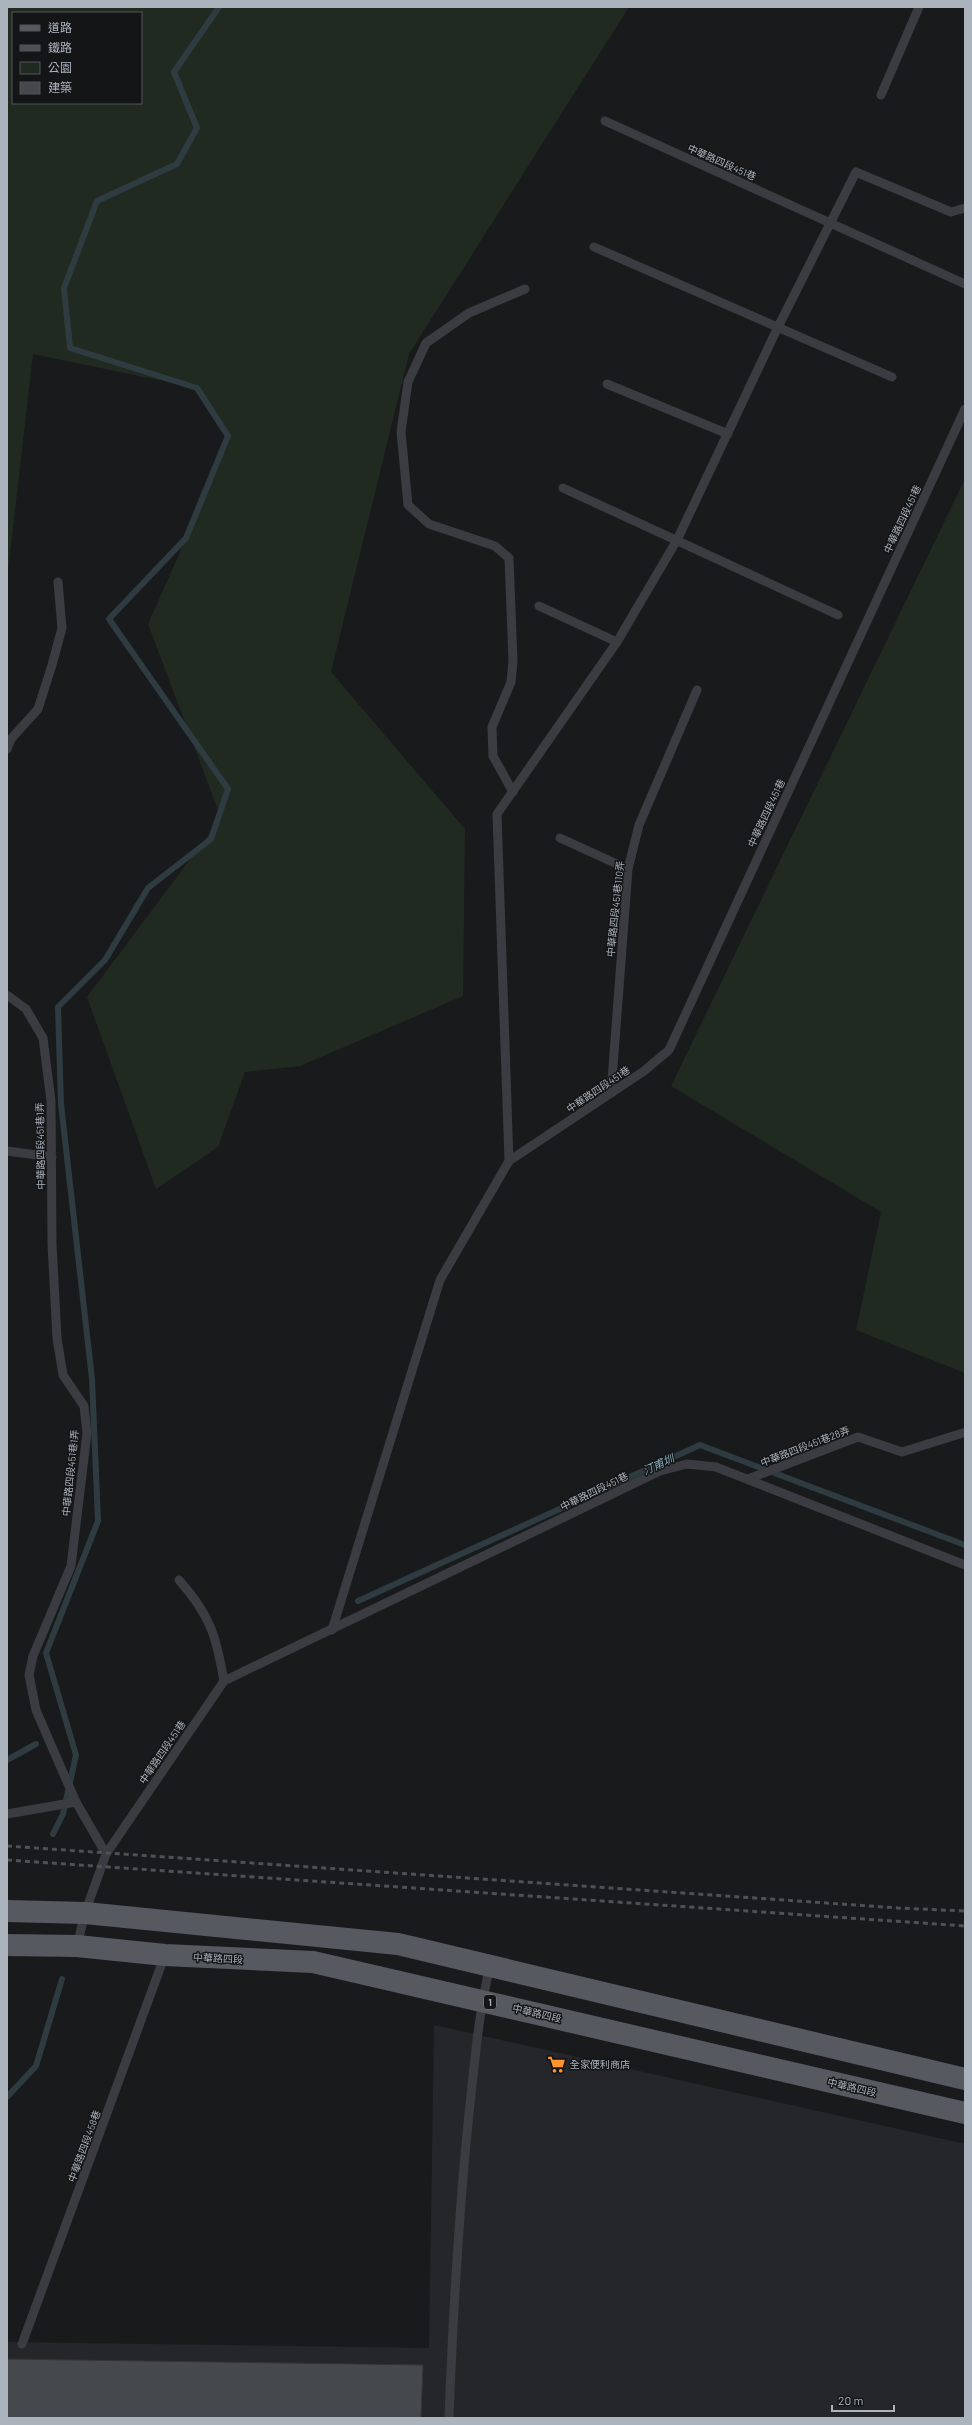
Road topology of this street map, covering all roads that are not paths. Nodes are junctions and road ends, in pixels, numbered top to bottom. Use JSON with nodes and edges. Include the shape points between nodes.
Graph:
{"nodes":[{"id":1,"x":919,"y":7,"type":"edge"},
{"id":2,"x":881,"y":95,"type":"dead end"},
{"id":3,"x":605,"y":121,"type":"dead end"},
{"id":4,"x":965,"y":208,"type":"edge"},
{"id":5,"x":830,"y":223,"type":"junction"},
{"id":6,"x":594,"y":247,"type":"dead end"},
{"id":7,"x":965,"y":284,"type":"edge"},
{"id":8,"x":525,"y":289,"type":"dead end"},
{"id":9,"x":778,"y":327,"type":"junction"},
{"id":10,"x":892,"y":378,"type":"dead end"},
{"id":11,"x":607,"y":384,"type":"dead end"},
{"id":12,"x":965,"y":409,"type":"edge"},
{"id":13,"x":728,"y":434,"type":"junction"},
{"id":14,"x":563,"y":488,"type":"dead end"},
{"id":15,"x":676,"y":540,"type":"junction"},
{"id":16,"x":58,"y":582,"type":"dead end"},
{"id":17,"x":539,"y":606,"type":"dead end"},
{"id":18,"x":838,"y":615,"type":"dead end"},
{"id":19,"x":617,"y":642,"type":"junction"},
{"id":20,"x":697,"y":690,"type":"dead end"},
{"id":21,"x":7,"y":749,"type":"edge"},
{"id":22,"x":512,"y":792,"type":"junction"},
{"id":23,"x":560,"y":838,"type":"dead end"},
{"id":24,"x":628,"y":869,"type":"junction"},
{"id":25,"x":7,"y":995,"type":"edge"},
{"id":26,"x":611,"y":1093,"type":"junction"},
{"id":27,"x":7,"y":1152,"type":"edge"},
{"id":28,"x":52,"y":1157,"type":"junction"},
{"id":29,"x":508,"y":1161,"type":"junction"},
{"id":30,"x":962,"y":1433,"type":"dead end"},
{"id":31,"x":748,"y":1479,"type":"junction"},
{"id":32,"x":965,"y":1565,"type":"edge"},
{"id":33,"x":178,"y":1580,"type":"dead end"},
{"id":34,"x":332,"y":1630,"type":"junction"},
{"id":35,"x":224,"y":1681,"type":"junction"},
{"id":36,"x":76,"y":1802,"type":"junction"},
{"id":37,"x":7,"y":1814,"type":"edge"},
{"id":38,"x":106,"y":1854,"type":"junction"},
{"id":39,"x":7,"y":1911,"type":"edge"},
{"id":40,"x":85,"y":1913,"type":"junction"},
{"id":41,"x":7,"y":1945,"type":"edge"},
{"id":42,"x":77,"y":1946,"type":"junction"},
{"id":43,"x":165,"y":1955,"type":"junction"},
{"id":44,"x":490,"y":1966,"type":"junction"},
{"id":45,"x":482,"y":2000,"type":"junction"},
{"id":46,"x":965,"y":2079,"type":"edge"},
{"id":47,"x":965,"y":2113,"type":"edge"},
{"id":48,"x":22,"y":2344,"type":"dead end"},
{"id":49,"x":449,"y":2418,"type":"edge"}],
"edges":[{"from":1,"to":2,"type":"lane"},
{"from":3,"to":5,"type":"lane","name":"中華路四段451巷"},
{"from":4,"to":5,"type":"lane","via":[[951,212],[856,172]]},
{"from":5,"to":7,"type":"lane","name":"中華路四段451巷"},
{"from":5,"to":9,"type":"lane"},
{"from":6,"to":9,"type":"lane"},
{"from":8,"to":22,"type":"lane","via":[[469,313],[426,343],[408,382],[401,432],[408,505],[429,524],[495,546],[509,558],[512,675],[492,727],[493,756]]},
{"from":9,"to":10,"type":"lane"},
{"from":9,"to":13,"type":"lane"},
{"from":11,"to":13,"type":"lane"},
{"from":12,"to":26,"type":"lane","name":"中華路四段451巷","via":[[669,1050],[644,1072]]},
{"from":13,"to":15,"type":"lane"},
{"from":14,"to":15,"type":"lane"},
{"from":15,"to":18,"type":"lane"},
{"from":15,"to":19,"type":"lane"},
{"from":16,"to":21,"type":"lane","via":[[62,628],[52,665],[38,709],[11,739]]},
{"from":17,"to":19,"type":"lane"},
{"from":19,"to":22,"type":"lane"},
{"from":20,"to":24,"type":"lane","name":"中華路四段451巷110弄","via":[[639,825]]},
{"from":22,"to":29,"type":"lane","via":[[497,814]]},
{"from":23,"to":24,"type":"lane"},
{"from":24,"to":26,"type":"lane","name":"中華路四段451巷110弄"},
{"from":25,"to":28,"type":"lane","name":"中華路四段451巷1弄","via":[[26,1009],[43,1038],[51,1101]]},
{"from":26,"to":29,"type":"lane","name":"中華路四段451巷"},
{"from":27,"to":28,"type":"lane"},
{"from":28,"to":36,"type":"lane","name":"中華路四段451巷1弄","via":[[52,1244],[57,1338],[63,1375],[84,1406],[87,1432],[72,1566],[33,1656],[29,1675],[36,1710]]},
{"from":29,"to":34,"type":"lane","name":"中華路四段451巷","via":[[440,1280]]},
{"from":30,"to":31,"type":"lane","name":"中華路四段451巷28弄","via":[[902,1452],[858,1437]]},
{"from":31,"to":32,"type":"lane","name":"中華路四段451巷"},
{"from":31,"to":34,"type":"lane","name":"中華路四段451巷","via":[[716,1467],[687,1464],[660,1471]]},
{"from":33,"to":35,"type":"lane","via":[[198,1601],[217,1640]]},
{"from":34,"to":35,"type":"lane","name":"中華路四段451巷"},
{"from":35,"to":38,"type":"lane","name":"中華路四段451巷"},
{"from":36,"to":37,"type":"lane"},
{"from":36,"to":38,"type":"lane","name":"中華路四段451巷1弄"},
{"from":38,"to":40,"type":"lane","name":"中華路四段451巷"},
{"from":39,"to":40,"type":"main road"},
{"from":40,"to":42,"type":"lane","name":"中華路四段451巷"},
{"from":40,"to":44,"type":"main road","via":[[398,1944]]},
{"from":41,"to":42,"type":"main road","name":"中華路四段","number":"1"},
{"from":42,"to":43,"type":"main road","name":"中華路四段","number":"1"},
{"from":43,"to":45,"type":"main road","name":"中華路四段","number":"1","via":[[313,1962]]},
{"from":43,"to":48,"type":"lane","name":"中華路四段458巷"},
{"from":44,"to":45,"type":"lane"},
{"from":44,"to":46,"type":"main road"},
{"from":45,"to":47,"type":"main road","name":"中華路四段","number":"1"},
{"from":45,"to":49,"type":"lane","via":[[467,2131],[456,2270]]}]}
